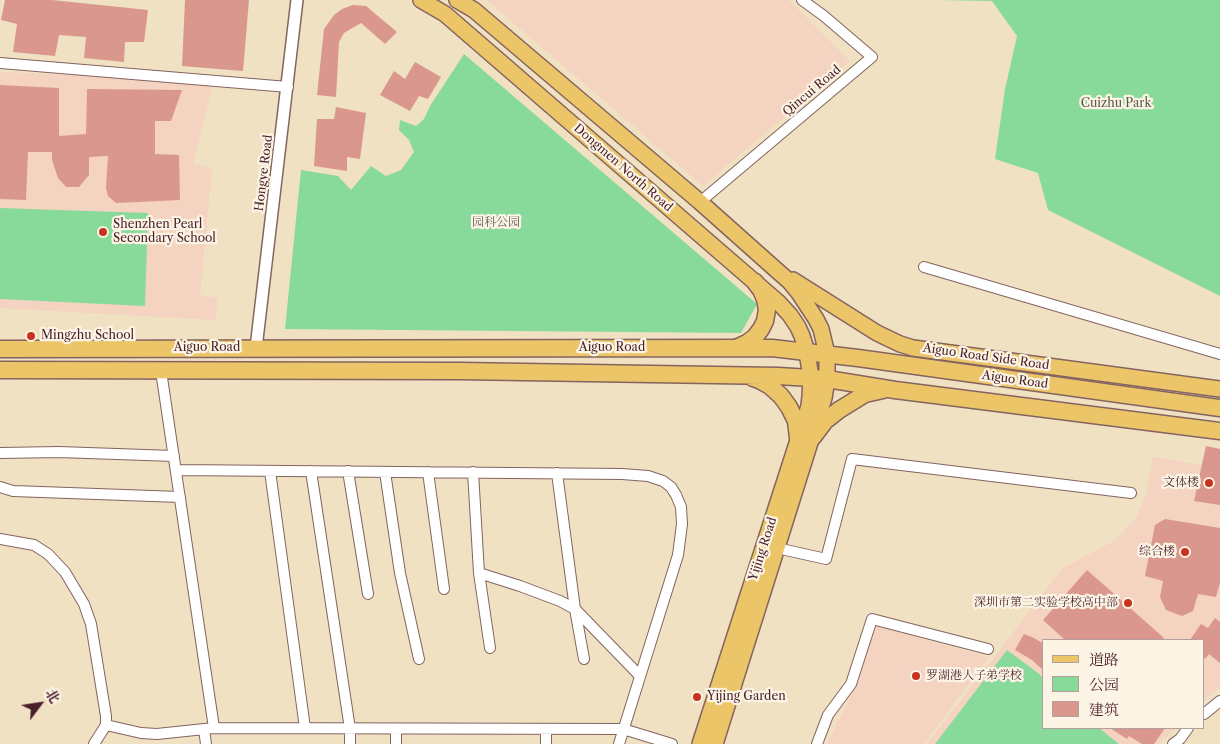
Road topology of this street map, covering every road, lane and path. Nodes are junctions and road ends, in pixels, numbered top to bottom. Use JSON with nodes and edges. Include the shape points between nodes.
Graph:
{"nodes":[{"id":1,"x":297,"y":0,"type":"edge"},
{"id":2,"x":421,"y":0,"type":"edge"},
{"id":3,"x":457,"y":0,"type":"edge"},
{"id":4,"x":802,"y":0,"type":"edge"},
{"id":5,"x":0,"y":63,"type":"edge"},
{"id":6,"x":288,"y":87,"type":"junction"},
{"id":7,"x":700,"y":202,"type":"junction"},
{"id":8,"x":773,"y":267,"type":"junction"},
{"id":9,"x":924,"y":267,"type":"dead end"},
{"id":10,"x":755,"y":282,"type":"junction"},
{"id":11,"x":256,"y":348,"type":"junction"},
{"id":12,"x":736,"y":348,"type":"junction"},
{"id":13,"x":0,"y":349,"type":"edge"},
{"id":14,"x":807,"y":352,"type":"junction"},
{"id":15,"x":827,"y":354,"type":"junction"},
{"id":16,"x":1220,"y":354,"type":"edge"},
{"id":17,"x":0,"y":370,"type":"edge"},
{"id":18,"x":161,"y":371,"type":"junction"},
{"id":19,"x":744,"y":375,"type":"junction"},
{"id":20,"x":819,"y":379,"type":"junction"},
{"id":21,"x":1220,"y":389,"type":"edge"},
{"id":22,"x":895,"y":390,"type":"junction"},
{"id":23,"x":1220,"y":408,"type":"edge"},
{"id":24,"x":1220,"y":431,"type":"edge"},
{"id":25,"x":805,"y":437,"type":"junction"},
{"id":26,"x":0,"y":453,"type":"edge"},
{"id":27,"x":174,"y":456,"type":"junction"},
{"id":28,"x":176,"y":470,"type":"junction"},
{"id":29,"x":270,"y":471,"type":"junction"},
{"id":30,"x":311,"y":471,"type":"junction"},
{"id":31,"x":348,"y":471,"type":"junction"},
{"id":32,"x":385,"y":472,"type":"junction"},
{"id":33,"x":428,"y":472,"type":"junction"},
{"id":34,"x":473,"y":472,"type":"junction"},
{"id":35,"x":557,"y":473,"type":"junction"},
{"id":36,"x":0,"y":487,"type":"edge"},
{"id":37,"x":1131,"y":493,"type":"dead end"},
{"id":38,"x":180,"y":497,"type":"junction"},
{"id":39,"x":0,"y":539,"type":"edge"},
{"id":40,"x":778,"y":548,"type":"junction"},
{"id":41,"x":479,"y":573,"type":"junction"},
{"id":42,"x":444,"y":589,"type":"dead end"},
{"id":43,"x":368,"y":594,"type":"dead end"},
{"id":44,"x":575,"y":609,"type":"junction"},
{"id":45,"x":490,"y":648,"type":"dead end"},
{"id":46,"x":988,"y":649,"type":"dead end"},
{"id":47,"x":419,"y":659,"type":"dead end"},
{"id":48,"x":584,"y":659,"type":"dead end"},
{"id":49,"x":640,"y":676,"type":"junction"},
{"id":50,"x":1220,"y":701,"type":"edge"},
{"id":51,"x":1205,"y":713,"type":"edge"},
{"id":52,"x":106,"y":724,"type":"junction"},
{"id":53,"x":305,"y":728,"type":"junction"},
{"id":54,"x":350,"y":728,"type":"junction"},
{"id":55,"x":209,"y":729,"type":"junction"},
{"id":56,"x":396,"y":729,"type":"junction"},
{"id":57,"x":546,"y":729,"type":"junction"},
{"id":58,"x":623,"y":729,"type":"junction"},
{"id":59,"x":1187,"y":729,"type":"edge"},
{"id":60,"x":156,"y":739,"type":"edge"},
{"id":61,"x":94,"y":744,"type":"edge"},
{"id":62,"x":206,"y":744,"type":"edge"},
{"id":63,"x":350,"y":744,"type":"edge"},
{"id":64,"x":396,"y":744,"type":"edge"},
{"id":65,"x":546,"y":744,"type":"edge"},
{"id":66,"x":619,"y":744,"type":"edge"},
{"id":67,"x":672,"y":744,"type":"edge"},
{"id":68,"x":712,"y":744,"type":"edge"},
{"id":69,"x":817,"y":744,"type":"edge"},
{"id":70,"x":1173,"y":744,"type":"edge"}],
"edges":[{"from":1,"to":6,"type":"street","name":"Hongye Road"},
{"from":2,"to":10,"type":"main road","name":"Dongmen North Road","via":[[445,14]]},
{"from":3,"to":7,"type":"main road","name":"Dongmen North Road","via":[[474,10]]},
{"from":4,"to":7,"type":"street","name":"Qincui Road","via":[[872,57]]},
{"from":5,"to":6,"type":"street"},
{"from":6,"to":11,"type":"street","name":"Hongye Road"},
{"from":7,"to":8,"type":"main road","name":"Dongmen North Road"},
{"from":8,"to":15,"type":"main road","name":"Dongmen North Road","via":[[790,282],[816,319]]},
{"from":8,"to":21,"type":"main road","name":"Aiguo Road Side Road","via":[[877,333],[913,348]]},
{"from":9,"to":16,"type":"street"},
{"from":10,"to":12,"type":"highway","via":[[765,300],[765,321],[755,337]]},
{"from":10,"to":14,"type":"main road","name":"Dongmen North Road","via":[[790,315],[798,326]]},
{"from":11,"to":12,"type":"highway","name":"Aiguo Road"},
{"from":11,"to":13,"type":"highway","name":"Aiguo Road"},
{"from":12,"to":14,"type":"highway","name":"Aiguo Road"},
{"from":14,"to":15,"type":"highway","name":"Aiguo Road"},
{"from":14,"to":20,"type":"main road","name":"Yijing Road"},
{"from":15,"to":20,"type":"main road","name":"Yijing Road"},
{"from":15,"to":23,"type":"highway","name":"Aiguo Road"},
{"from":17,"to":18,"type":"highway","name":"Aiguo Road"},
{"from":18,"to":19,"type":"highway","name":"Aiguo Road"},
{"from":18,"to":27,"type":"street"},
{"from":19,"to":20,"type":"highway","name":"Aiguo Road"},
{"from":19,"to":25,"type":"highway","via":[[770,386],[781,396]]},
{"from":20,"to":22,"type":"highway","name":"Aiguo Road"},
{"from":20,"to":25,"type":"main road","name":"Yijing Road","via":[[824,398]]},
{"from":22,"to":24,"type":"highway","name":"Aiguo Road"},
{"from":22,"to":25,"type":"highway","via":[[865,394]]},
{"from":25,"to":40,"type":"main road","name":"Yijing Road"},
{"from":25,"to":68,"type":"main road","name":"Yijing Road"},
{"from":26,"to":27,"type":"street"},
{"from":27,"to":28,"type":"street"},
{"from":28,"to":29,"type":"street"},
{"from":28,"to":38,"type":"street"},
{"from":29,"to":30,"type":"street"},
{"from":29,"to":53,"type":"street"},
{"from":30,"to":31,"type":"street"},
{"from":30,"to":54,"type":"street"},
{"from":31,"to":32,"type":"street"},
{"from":31,"to":43,"type":"street"},
{"from":32,"to":33,"type":"street"},
{"from":32,"to":47,"type":"street","via":[[400,573]]},
{"from":33,"to":34,"type":"street"},
{"from":33,"to":42,"type":"street"},
{"from":34,"to":35,"type":"street"},
{"from":34,"to":41,"type":"street"},
{"from":35,"to":44,"type":"street"},
{"from":35,"to":49,"type":"street","via":[[648,476],[671,487],[681,507],[678,555]]},
{"from":36,"to":38,"type":"street","via":[[13,491]]},
{"from":37,"to":40,"type":"street","via":[[852,459],[826,559]]},
{"from":38,"to":55,"type":"street"},
{"from":39,"to":52,"type":"street","via":[[34,545],[48,554],[65,572],[84,604],[91,624]]},
{"from":40,"to":68,"type":"main road","name":"Yijing Road"},
{"from":41,"to":44,"type":"street"},
{"from":41,"to":45,"type":"street"},
{"from":44,"to":48,"type":"street"},
{"from":44,"to":49,"type":"street"},
{"from":46,"to":69,"type":"street","via":[[872,619],[850,684],[828,715]]},
{"from":49,"to":58,"type":"street"},
{"from":50,"to":51,"type":"street"},
{"from":52,"to":60,"type":"street"},
{"from":52,"to":61,"type":"street"},
{"from":53,"to":54,"type":"street"},
{"from":53,"to":55,"type":"street"},
{"from":54,"to":56,"type":"street"},
{"from":54,"to":63,"type":"street"},
{"from":55,"to":60,"type":"street"},
{"from":55,"to":62,"type":"street"},
{"from":56,"to":57,"type":"street"},
{"from":56,"to":64,"type":"street"},
{"from":57,"to":58,"type":"street"},
{"from":57,"to":65,"type":"street"},
{"from":58,"to":66,"type":"street"},
{"from":58,"to":67,"type":"street"},
{"from":59,"to":70,"type":"street"}]}
